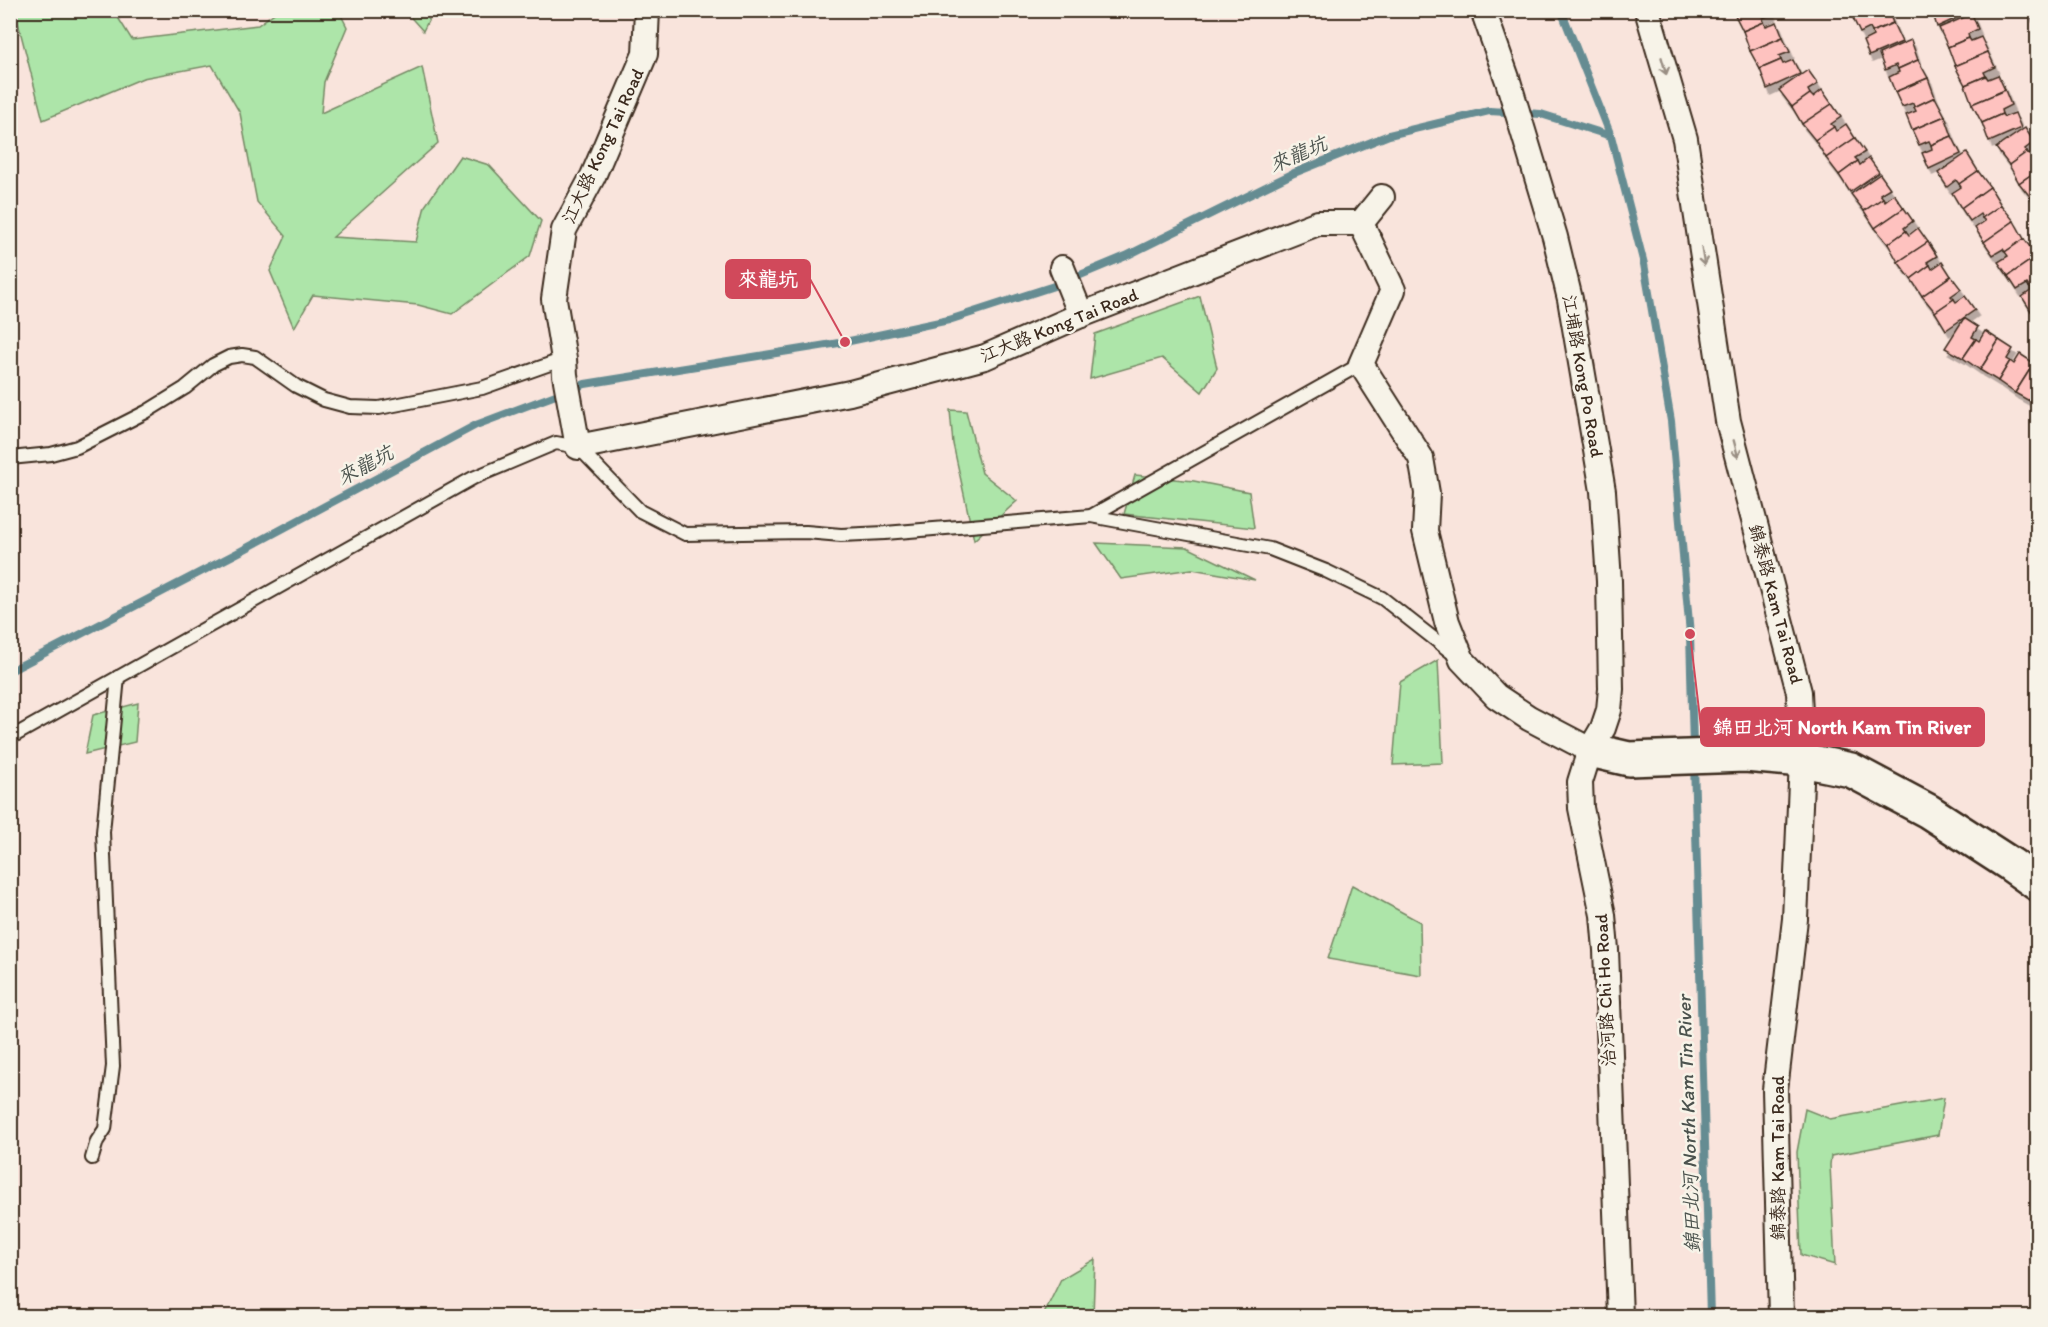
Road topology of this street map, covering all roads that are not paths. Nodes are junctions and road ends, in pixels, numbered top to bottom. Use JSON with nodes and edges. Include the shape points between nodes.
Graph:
{"nodes":[{"id":1,"x":646,"y":10,"type":"edge"},
{"id":2,"x":1483,"y":10,"type":"edge"},
{"id":3,"x":1647,"y":10,"type":"edge"},
{"id":4,"x":1382,"y":197,"type":"dead end"},
{"id":5,"x":1361,"y":223,"type":"junction"},
{"id":6,"x":1062,"y":268,"type":"dead end"},
{"id":7,"x":1082,"y":315,"type":"junction"},
{"id":8,"x":1361,"y":364,"type":"junction"},
{"id":9,"x":564,"y":367,"type":"junction"},
{"id":10,"x":578,"y":447,"type":"junction"},
{"id":11,"x":10,"y":458,"type":"edge"},
{"id":12,"x":1091,"y":516,"type":"junction"},
{"id":13,"x":1462,"y":660,"type":"junction"},
{"id":14,"x":118,"y":677,"type":"junction"},
{"id":15,"x":10,"y":738,"type":"edge"},
{"id":16,"x":1590,"y":750,"type":"junction"},
{"id":17,"x":1802,"y":760,"type":"junction"},
{"id":18,"x":2037,"y":885,"type":"edge"},
{"id":19,"x":92,"y":1158,"type":"dead end"},
{"id":20,"x":1620,"y":1317,"type":"edge"},
{"id":21,"x":1781,"y":1317,"type":"edge"}],
"edges":[{"from":1,"to":9,"type":"street","name":"江大路 Kong Tai Road","via":[[645,54],[593,176],[564,230],[554,299]]},
{"from":2,"to":16,"type":"street","name":"江埔路 Kong Po Road","via":[[1541,186],[1570,299],[1603,490],[1612,667],[1609,710]]},
{"from":3,"to":17,"type":"street","name":"錦泰路 Kam Tai Road","one_way":true,"via":[[1685,139],[1728,421],[1799,693]]},
{"from":4,"to":5,"type":"street"},
{"from":5,"to":7,"type":"street","name":"江大路 Kong Tai Road","via":[[1318,223]]},
{"from":5,"to":8,"type":"street","via":[[1393,290]]},
{"from":6,"to":7,"type":"street"},
{"from":7,"to":10,"type":"street","name":"江大路 Kong Tai Road","via":[[985,357],[880,386]]},
{"from":8,"to":12,"type":"lane"},
{"from":8,"to":13,"type":"street","via":[[1421,458],[1427,493],[1425,531],[1447,622]]},
{"from":9,"to":10,"type":"street","name":"江大路 Kong Tai Road"},
{"from":9,"to":11,"type":"lane","via":[[379,408],[350,407],[324,400],[255,357],[229,357],[146,412],[77,447]]},
{"from":10,"to":12,"type":"lane","via":[[640,511],[685,534],[841,535]]},
{"from":10,"to":14,"type":"lane","via":[[556,443],[473,478]]},
{"from":12,"to":13,"type":"lane","via":[[1270,549],[1326,570],[1382,598]]},
{"from":13,"to":16,"type":"street","via":[[1496,696]]},
{"from":14,"to":15,"type":"lane"},
{"from":14,"to":19,"type":"lane","via":[[103,832],[113,1066],[105,1128]]},
{"from":16,"to":17,"type":"street","via":[[1629,759],[1745,755]]},
{"from":16,"to":20,"type":"street","name":"治河路 Chi Ho Road","via":[[1580,782],[1581,808],[1603,915],[1606,950]]},
{"from":17,"to":18,"type":"street","via":[[1851,770],[1928,811]]},
{"from":17,"to":21,"type":"street","name":"錦泰路 Kam Tai Road","via":[[1795,919],[1775,1090]]}]}
